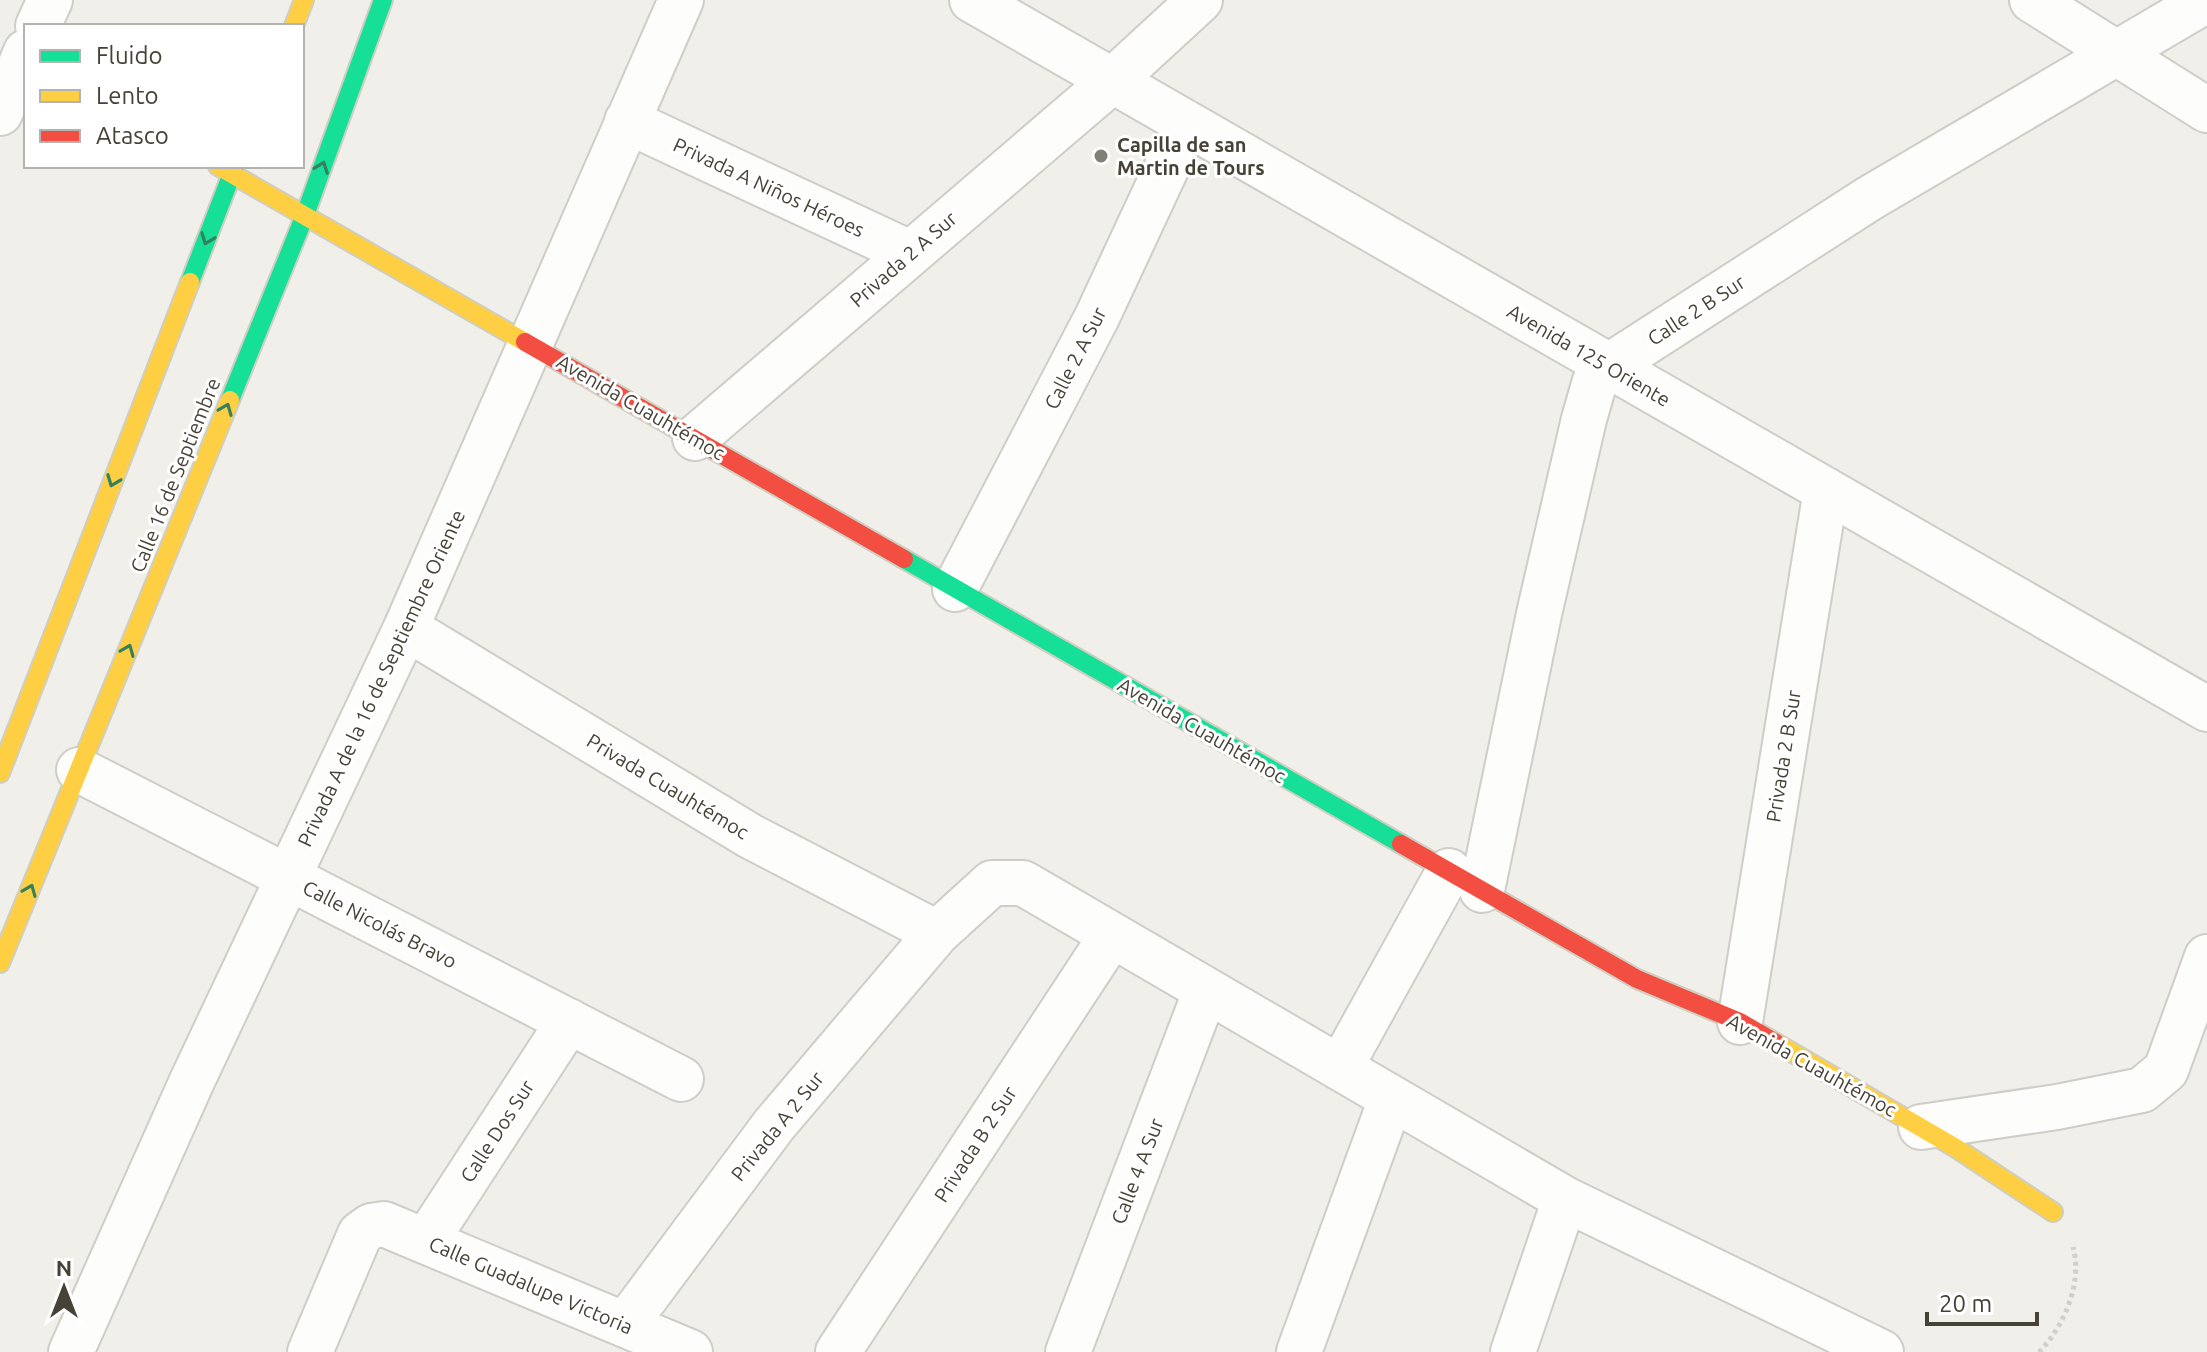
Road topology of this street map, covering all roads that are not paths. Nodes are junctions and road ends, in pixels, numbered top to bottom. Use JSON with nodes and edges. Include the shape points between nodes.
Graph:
{"nodes":[{"id":1,"x":50,"y":0,"type":"edge"},
{"id":2,"x":304,"y":0,"type":"edge"},
{"id":3,"x":383,"y":0,"type":"edge"},
{"id":4,"x":681,"y":0,"type":"edge"},
{"id":5,"x":972,"y":0,"type":"edge"},
{"id":6,"x":1200,"y":0,"type":"edge"},
{"id":7,"x":2032,"y":0,"type":"edge"},
{"id":8,"x":2207,"y":0,"type":"edge"},
{"id":9,"x":36,"y":24,"type":"edge"},
{"id":10,"x":295,"y":24,"type":"edge"},
{"id":11,"x":23,"y":48,"type":"edge"},
{"id":12,"x":2115,"y":53,"type":"junction"},
{"id":13,"x":1112,"y":81,"type":"junction"},
{"id":14,"x":2207,"y":110,"type":"edge"},
{"id":15,"x":0,"y":113,"type":"edge"},
{"id":16,"x":627,"y":121,"type":"junction"},
{"id":17,"x":1187,"y":124,"type":"junction"},
{"id":18,"x":228,"y":169,"type":"edge"},
{"id":19,"x":305,"y":215,"type":"junction"},
{"id":20,"x":910,"y":253,"type":"junction"},
{"id":21,"x":532,"y":345,"type":"junction"},
{"id":22,"x":1609,"y":366,"type":"junction"},
{"id":23,"x":695,"y":438,"type":"junction"},
{"id":24,"x":1826,"y":490,"type":"junction"},
{"id":25,"x":955,"y":589,"type":"junction"},
{"id":26,"x":406,"y":628,"type":"junction"},
{"id":27,"x":2207,"y":709,"type":"edge"},
{"id":28,"x":8,"y":727,"type":"edge"},
{"id":29,"x":79,"y":770,"type":"junction"},
{"id":30,"x":0,"y":773,"type":"edge"},
{"id":31,"x":289,"y":878,"type":"junction"},
{"id":32,"x":1465,"y":880,"type":"junction"},
{"id":33,"x":937,"y":933,"type":"junction"},
{"id":34,"x":1112,"y":935,"type":"junction"},
{"id":35,"x":2207,"y":957,"type":"edge"},
{"id":36,"x":0,"y":963,"type":"edge"},
{"id":37,"x":1206,"y":990,"type":"junction"},
{"id":38,"x":569,"y":1021,"type":"junction"},
{"id":39,"x":1740,"y":1022,"type":"junction"},
{"id":40,"x":1340,"y":1068,"type":"junction"},
{"id":41,"x":681,"y":1079,"type":"dead end"},
{"id":42,"x":1391,"y":1099,"type":"junction"},
{"id":43,"x":1921,"y":1127,"type":"junction"},
{"id":44,"x":1565,"y":1199,"type":"junction"},
{"id":45,"x":2053,"y":1212,"type":"road end"},
{"id":46,"x":426,"y":1241,"type":"junction"},
{"id":47,"x":625,"y":1325,"type":"junction"},
{"id":48,"x":71,"y":1352,"type":"edge"},
{"id":49,"x":310,"y":1352,"type":"edge"},
{"id":50,"x":690,"y":1352,"type":"edge"},
{"id":51,"x":838,"y":1352,"type":"edge"},
{"id":52,"x":1068,"y":1352,"type":"edge"},
{"id":53,"x":1299,"y":1352,"type":"edge"},
{"id":54,"x":1513,"y":1352,"type":"edge"},
{"id":55,"x":1881,"y":1352,"type":"edge"}],
"edges":[{"from":1,"to":9,"type":"street"},
{"from":2,"to":10,"type":"street"},
{"from":19,"to":3,"type":"street","name":"Calle 16 de Septiembre","one_way":true},
{"from":4,"to":16,"type":"street","name":"Privada A de la 16 de Septiembre Oriente"},
{"from":5,"to":13,"type":"street","name":"Avenida 125 Oriente"},
{"from":6,"to":13,"type":"street"},
{"from":7,"to":12,"type":"street"},
{"from":8,"to":12,"type":"street","name":"Calle 2 B Sur"},
{"from":11,"to":15,"type":"street"},
{"from":12,"to":14,"type":"street"},
{"from":12,"to":22,"type":"street","name":"Calle 2 B Sur","via":[[1870,198]]},
{"from":13,"to":17,"type":"street","name":"Avenida 125 Oriente"},
{"from":13,"to":20,"type":"street","name":"Privada 2 A Sur"},
{"from":16,"to":20,"type":"street","name":"Privada A Niños Héroes"},
{"from":16,"to":21,"type":"street","name":"Privada A de la 16 de Septiembre Oriente"},
{"from":17,"to":22,"type":"street","name":"Avenida 125 Oriente"},
{"from":17,"to":25,"type":"street","name":"Calle 2 A Sur","via":[[1097,317]]},
{"from":18,"to":19,"type":"street","name":"Avenida Cuauhtémoc"},
{"from":18,"to":28,"type":"street","one_way":true},
{"from":19,"to":21,"type":"street","name":"Avenida Cuauhtémoc"},
{"from":29,"to":19,"type":"street","name":"Calle 16 de Septiembre","one_way":true},
{"from":20,"to":23,"type":"street","name":"Privada 2 A Sur"},
{"from":21,"to":23,"type":"street","name":"Avenida Cuauhtémoc"},
{"from":21,"to":26,"type":"street","name":"Privada A de la 16 de Septiembre Oriente"},
{"from":22,"to":24,"type":"street","name":"Avenida 125 Oriente"},
{"from":22,"to":32,"type":"street","name":"Calle 2 B Sur","via":[[1595,381],[1584,419],[1539,614]]},
{"from":23,"to":25,"type":"street","name":"Avenida Cuauhtémoc"},
{"from":24,"to":27,"type":"street","name":"Avenida 125 Oriente"},
{"from":24,"to":39,"type":"street","name":"Privada 2 B Sur"},
{"from":25,"to":32,"type":"street","name":"Avenida Cuauhtémoc"},
{"from":26,"to":31,"type":"street","name":"Privada A de la 16 de Septiembre Oriente"},
{"from":26,"to":33,"type":"street","name":"Privada Cuauhtémoc","via":[[750,836]]},
{"from":28,"to":30,"type":"street"},
{"from":29,"to":31,"type":"street","name":"Calle Nicolás Bravo"},
{"from":36,"to":29,"type":"street","name":"Calle 16 de Septiembre","one_way":true},
{"from":31,"to":38,"type":"street","name":"Calle Nicolás Bravo"},
{"from":31,"to":48,"type":"street","name":"Privada A de la 16 de Septiembre Oriente"},
{"from":32,"to":39,"type":"street","name":"Avenida Cuauhtémoc","via":[[1637,979]]},
{"from":32,"to":40,"type":"street"},
{"from":33,"to":34,"type":"street","via":[[992,883],[1005,881],[1023,883]]},
{"from":33,"to":47,"type":"street","name":"Privada A 2 Sur","via":[[774,1125]]},
{"from":34,"to":37,"type":"street"},
{"from":34,"to":51,"type":"street","name":"Privada B 2 Sur"},
{"from":35,"to":43,"type":"street","via":[[2166,1070],[2142,1090]]},
{"from":37,"to":40,"type":"street"},
{"from":37,"to":52,"type":"street","name":"Calle 4 A Sur"},
{"from":38,"to":41,"type":"street","name":"Calle Nicolás Bravo"},
{"from":38,"to":46,"type":"street","name":"Calle Dos Sur"},
{"from":39,"to":43,"type":"street","name":"Avenida Cuauhtémoc"},
{"from":40,"to":42,"type":"street"},
{"from":42,"to":44,"type":"street"},
{"from":42,"to":53,"type":"street"},
{"from":43,"to":45,"type":"street","name":"Avenida Cuauhtémoc"},
{"from":44,"to":54,"type":"street"},
{"from":44,"to":55,"type":"street"},
{"from":46,"to":47,"type":"street","name":"Calle Guadalupe Victoria"},
{"from":46,"to":49,"type":"street","name":"Calle Guadalupe Victoria","via":[[384,1224],[360,1234]]},
{"from":47,"to":50,"type":"street","name":"Calle Guadalupe Victoria"}]}
